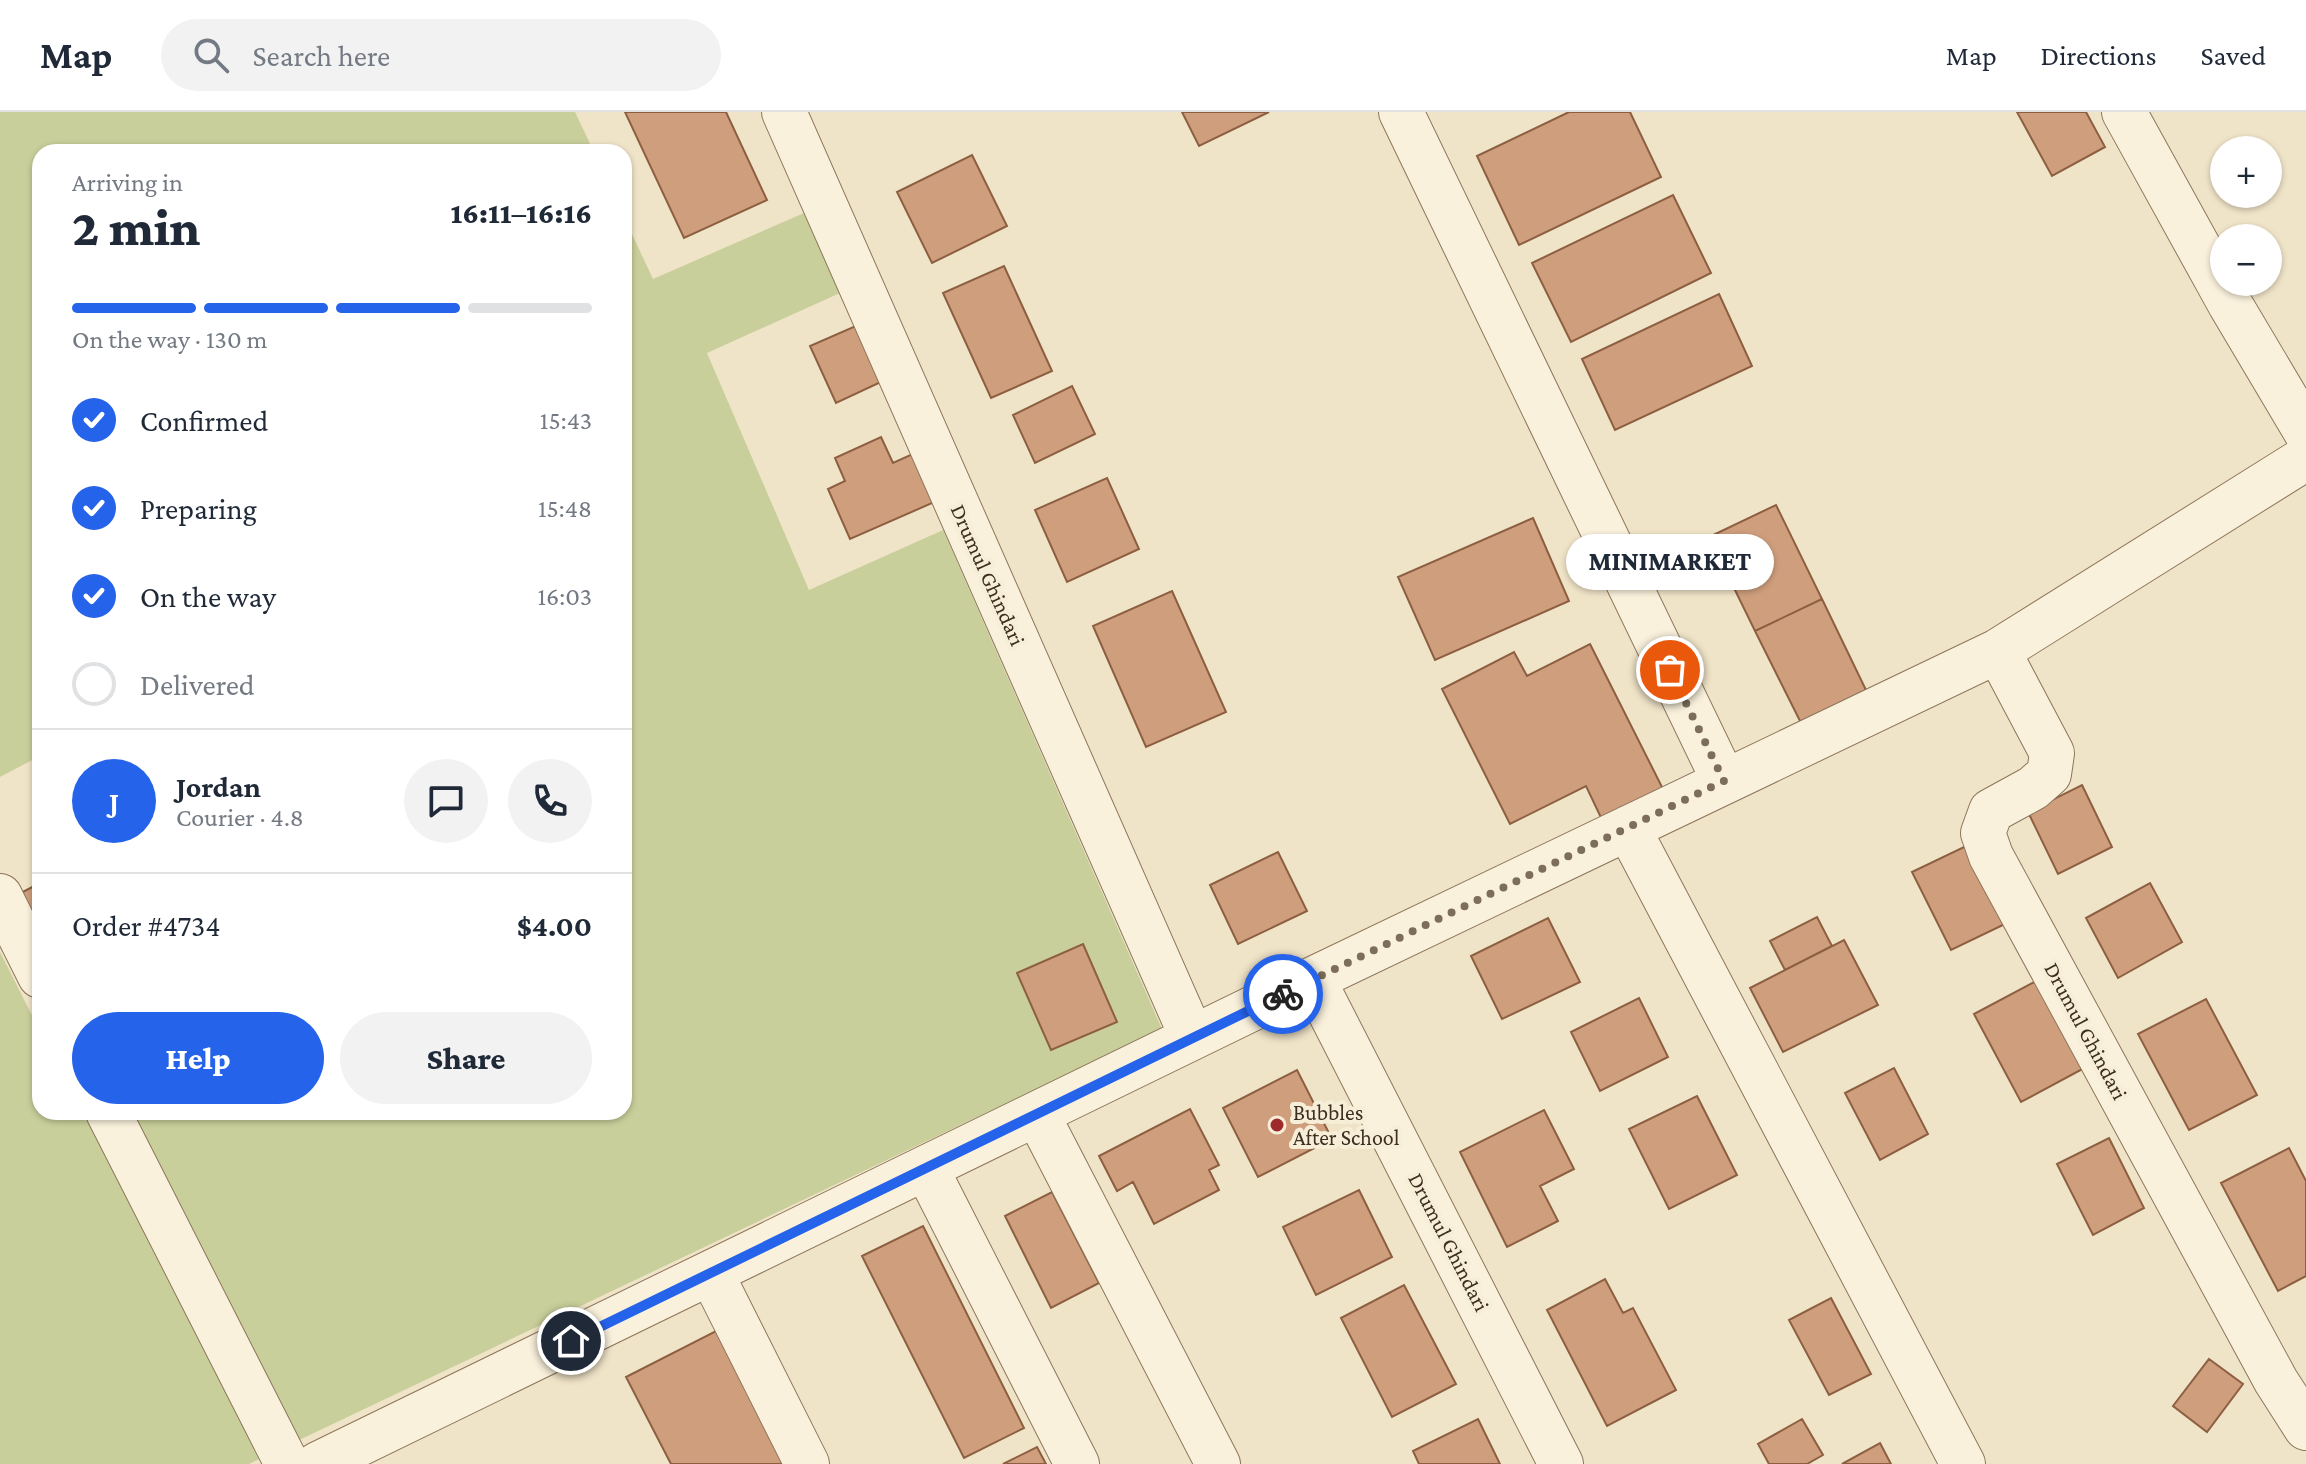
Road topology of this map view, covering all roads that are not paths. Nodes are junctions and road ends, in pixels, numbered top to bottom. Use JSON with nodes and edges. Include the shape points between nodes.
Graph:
{"nodes":[{"id":1,"x":784,"y":112,"type":"edge"},
{"id":2,"x":1401,"y":112,"type":"edge"},
{"id":3,"x":2124,"y":112,"type":"edge"},
{"id":4,"x":2306,"y":432,"type":"edge"},
{"id":5,"x":2306,"y":458,"type":"edge"},
{"id":6,"x":1998,"y":651,"type":"junction"},
{"id":7,"x":1724,"y":781,"type":"junction"},
{"id":8,"x":1628,"y":828,"type":"junction"},
{"id":9,"x":0,"y":896,"type":"edge"},
{"id":10,"x":32,"y":960,"type":"edge"},
{"id":11,"x":1313,"y":979,"type":"junction"},
{"id":12,"x":1192,"y":1037,"type":"junction"},
{"id":13,"x":1037,"y":1114,"type":"junction"},
{"id":14,"x":112,"y":1120,"type":"edge"},
{"id":15,"x":926,"y":1168,"type":"junction"},
{"id":16,"x":711,"y":1273,"type":"junction"},
{"id":17,"x":2306,"y":1428,"type":"edge"},
{"id":18,"x":287,"y":1464,"type":"edge"},
{"id":19,"x":318,"y":1464,"type":"edge"},
{"id":20,"x":807,"y":1464,"type":"edge"},
{"id":21,"x":1077,"y":1464,"type":"edge"},
{"id":22,"x":1218,"y":1464,"type":"edge"},
{"id":23,"x":1561,"y":1464,"type":"edge"},
{"id":24,"x":1963,"y":1464,"type":"edge"}],
"edges":[{"from":1,"to":12,"type":"street","name":"Drumul Ghindari"},
{"from":2,"to":7,"type":"street"},
{"from":3,"to":4,"type":"street"},
{"from":5,"to":6,"type":"street"},
{"from":6,"to":7,"type":"street"},
{"from":6,"to":17,"type":"street","name":"Drumul Ghindari","via":[[2052,753],[2049,774],[1991,811],[1983,833],[1991,856]]},
{"from":7,"to":8,"type":"street"},
{"from":8,"to":11,"type":"street"},
{"from":8,"to":24,"type":"street"},
{"from":9,"to":10,"type":"street"},
{"from":11,"to":12,"type":"street"},
{"from":11,"to":23,"type":"street","name":"Drumul Ghindari"},
{"from":12,"to":13,"type":"street"},
{"from":13,"to":15,"type":"street"},
{"from":13,"to":22,"type":"street"},
{"from":14,"to":18,"type":"street"},
{"from":15,"to":16,"type":"street"},
{"from":15,"to":21,"type":"street"},
{"from":16,"to":19,"type":"street"},
{"from":16,"to":20,"type":"street"}]}
